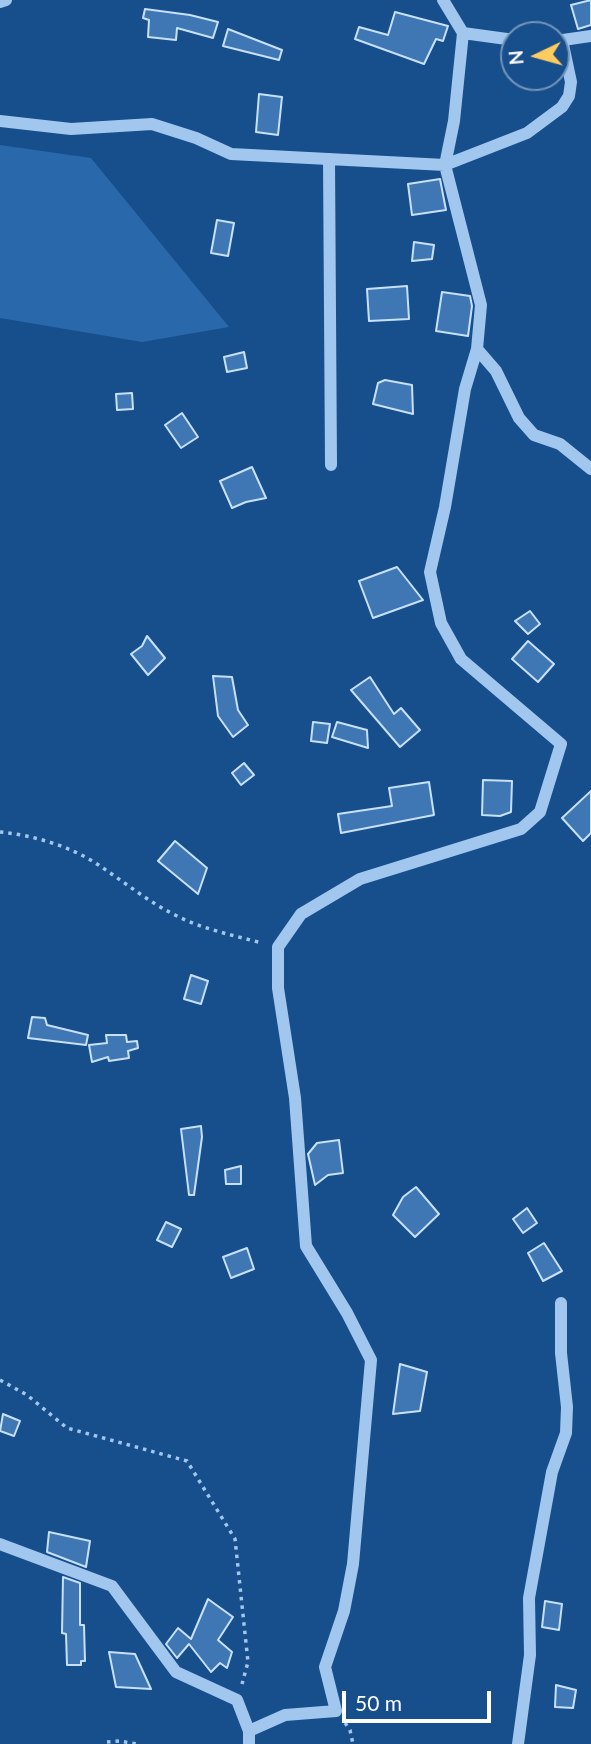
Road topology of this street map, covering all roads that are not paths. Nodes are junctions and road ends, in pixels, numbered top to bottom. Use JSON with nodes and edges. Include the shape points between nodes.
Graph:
{"nodes":[{"id":1,"x":6,"y":0,"type":"edge"},
{"id":2,"x":443,"y":0,"type":"edge"},
{"id":3,"x":0,"y":2,"type":"edge"},
{"id":4,"x":463,"y":33,"type":"junction"},
{"id":5,"x":591,"y":36,"type":"edge"},
{"id":6,"x":500,"y":38,"type":"edge"},
{"id":7,"x":570,"y":39,"type":"edge"},
{"id":8,"x":570,"y":91,"type":"edge"},
{"id":9,"x":0,"y":121,"type":"edge"},
{"id":10,"x":329,"y":159,"type":"junction"},
{"id":11,"x":445,"y":165,"type":"junction"},
{"id":12,"x":477,"y":349,"type":"junction"},
{"id":13,"x":331,"y":465,"type":"dead end"},
{"id":14,"x":591,"y":469,"type":"edge"},
{"id":15,"x":561,"y":1303,"type":"dead end"},
{"id":16,"x":0,"y":1544,"type":"edge"},
{"id":17,"x":249,"y":1738,"type":"edge"},
{"id":18,"x":518,"y":1744,"type":"edge"}],
"edges":[{"from":1,"to":3,"type":"street"},
{"from":2,"to":4,"type":"street"},
{"from":4,"to":6,"type":"street"},
{"from":4,"to":11,"type":"street"},
{"from":5,"to":7,"type":"street"},
{"from":8,"to":11,"type":"street","via":[[562,107],[527,133]]},
{"from":9,"to":10,"type":"street","via":[[71,129],[152,124],[231,155]]},
{"from":10,"to":11,"type":"street"},
{"from":10,"to":13,"type":"street"},
{"from":11,"to":12,"type":"street","via":[[481,305]]},
{"from":12,"to":14,"type":"street","via":[[496,371],[519,418],[534,435],[560,444]]},
{"from":12,"to":17,"type":"street","via":[[430,572],[441,623],[461,659],[561,744],[540,812],[521,829],[360,879],[301,914],[278,947],[278,988],[295,1098],[306,1246],[371,1360],[353,1564],[344,1611],[325,1667],[336,1711],[285,1715]]},
{"from":15,"to":18,"type":"street","via":[[566,1433],[552,1472],[529,1598],[530,1655]]},
{"from":16,"to":17,"type":"street","via":[[112,1586],[176,1672],[237,1700]]}]}
